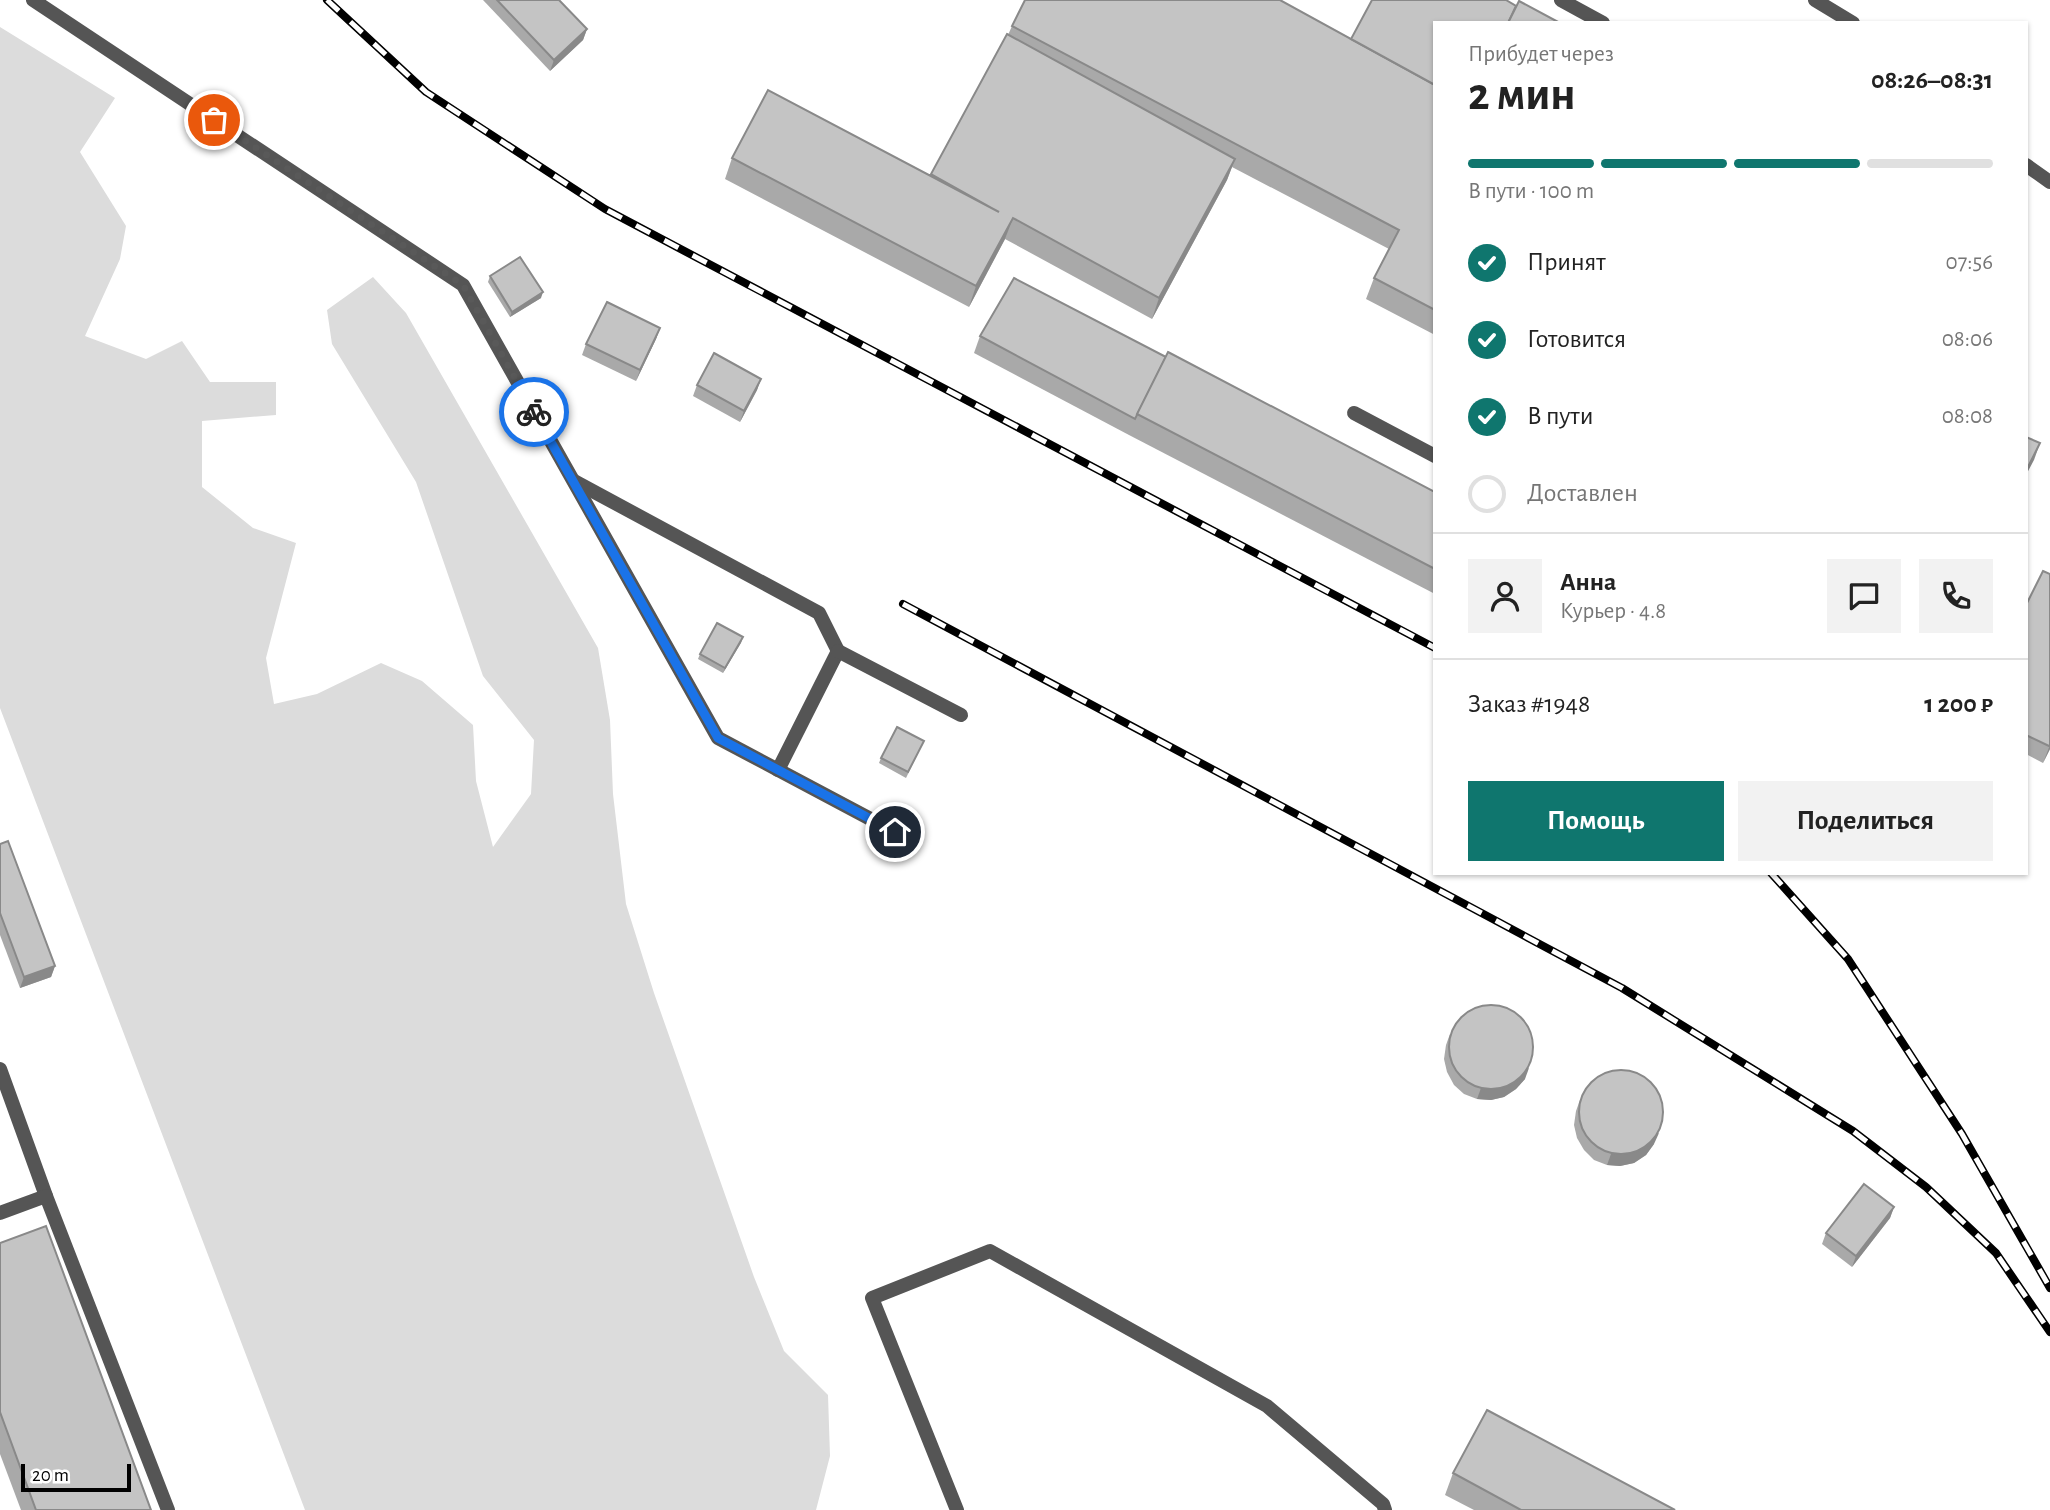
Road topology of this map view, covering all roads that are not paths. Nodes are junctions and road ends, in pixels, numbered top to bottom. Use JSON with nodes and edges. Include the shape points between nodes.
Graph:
{"nodes":[{"id":1,"x":33,"y":0,"type":"edge"},
{"id":2,"x":1561,"y":0,"type":"edge"},
{"id":3,"x":1815,"y":0,"type":"edge"},
{"id":4,"x":1599,"y":21,"type":"edge"},
{"id":5,"x":1850,"y":21,"type":"edge"},
{"id":6,"x":2028,"y":166,"type":"edge"},
{"id":7,"x":2050,"y":182,"type":"edge"},
{"id":8,"x":1354,"y":412,"type":"dead end"},
{"id":9,"x":1433,"y":455,"type":"edge"},
{"id":10,"x":573,"y":480,"type":"junction"},
{"id":11,"x":838,"y":651,"type":"junction"},
{"id":12,"x":961,"y":715,"type":"dead end"},
{"id":13,"x":778,"y":770,"type":"junction"},
{"id":14,"x":895,"y":832,"type":"dead end"},
{"id":15,"x":0,"y":1069,"type":"edge"},
{"id":16,"x":46,"y":1196,"type":"junction"},
{"id":17,"x":0,"y":1213,"type":"edge"},
{"id":18,"x":168,"y":1510,"type":"edge"},
{"id":19,"x":957,"y":1510,"type":"edge"},
{"id":20,"x":1385,"y":1510,"type":"edge"}],
"edges":[{"from":1,"to":10,"type":"lane","via":[[463,285]]},
{"from":2,"to":4,"type":"lane"},
{"from":3,"to":5,"type":"lane"},
{"from":6,"to":7,"type":"lane"},
{"from":8,"to":9,"type":"lane"},
{"from":10,"to":11,"type":"lane","via":[[818,614]]},
{"from":10,"to":13,"type":"lane","via":[[718,738]]},
{"from":11,"to":12,"type":"lane"},
{"from":11,"to":13,"type":"lane"},
{"from":13,"to":14,"type":"lane"},
{"from":15,"to":16,"type":"lane"},
{"from":16,"to":17,"type":"lane"},
{"from":16,"to":18,"type":"lane"},
{"from":19,"to":20,"type":"lane","via":[[872,1298],[990,1251],[1267,1406]]}]}
